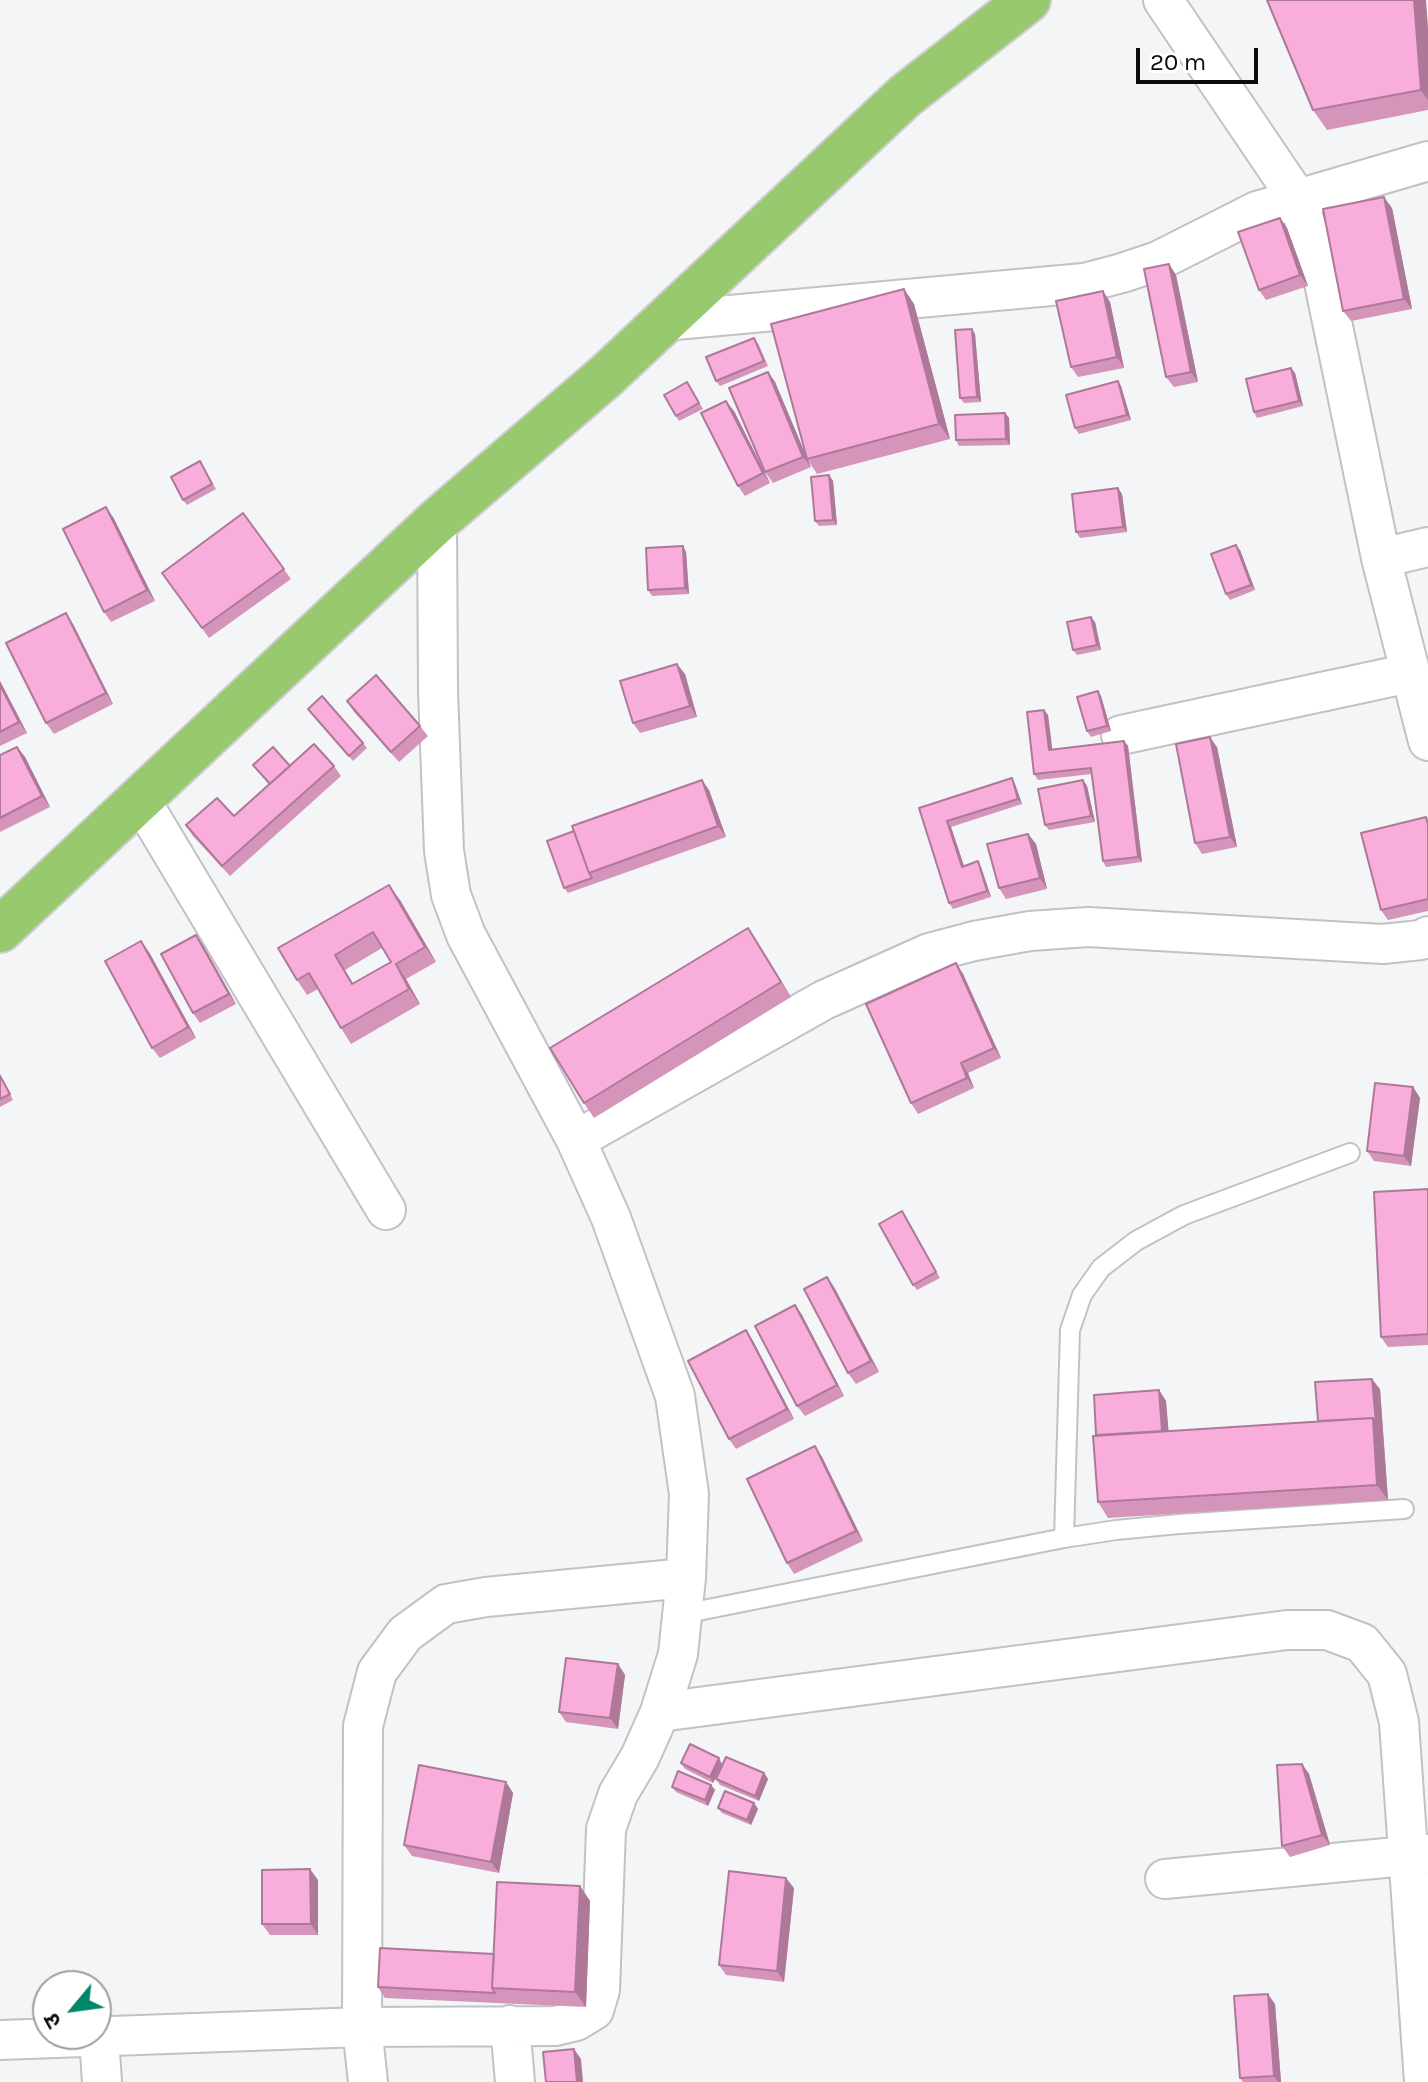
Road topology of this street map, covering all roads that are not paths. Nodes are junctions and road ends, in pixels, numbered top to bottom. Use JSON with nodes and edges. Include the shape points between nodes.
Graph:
{"nodes":[{"id":1,"x":1028,"y":0,"type":"edge"},
{"id":2,"x":1163,"y":0,"type":"edge"},
{"id":3,"x":1428,"y":161,"type":"edge"},
{"id":4,"x":1297,"y":198,"type":"junction"},
{"id":5,"x":664,"y":321,"type":"junction"},
{"id":6,"x":437,"y":521,"type":"junction"},
{"id":7,"x":1428,"y":547,"type":"edge"},
{"id":8,"x":1381,"y":558,"type":"junction"},
{"id":9,"x":1410,"y":673,"type":"junction"},
{"id":10,"x":1121,"y":735,"type":"dead end"},
{"id":11,"x":1428,"y":741,"type":"edge"},
{"id":12,"x":140,"y":799,"type":"junction"},
{"id":13,"x":0,"y":930,"type":"edge"},
{"id":14,"x":1428,"y":936,"type":"edge"},
{"id":15,"x":576,"y":1140,"type":"junction"},
{"id":16,"x":1350,"y":1153,"type":"dead end"},
{"id":17,"x":386,"y":1210,"type":"dead end"},
{"id":18,"x":1404,"y":1509,"type":"dead end"},
{"id":19,"x":1064,"y":1538,"type":"junction"},
{"id":20,"x":685,"y":1596,"type":"junction"},
{"id":21,"x":660,"y":1712,"type":"junction"},
{"id":22,"x":1418,"y":1855,"type":"edge"},
{"id":23,"x":1165,"y":1879,"type":"dead end"},
{"id":24,"x":510,"y":2025,"type":"junction"},
{"id":25,"x":362,"y":2027,"type":"junction"},
{"id":26,"x":112,"y":2037,"type":"edge"},
{"id":27,"x":32,"y":2039,"type":"edge"},
{"id":28,"x":0,"y":2040,"type":"edge"},
{"id":29,"x":100,"y":2050,"type":"edge"},
{"id":30,"x":102,"y":2082,"type":"edge"},
{"id":31,"x":368,"y":2082,"type":"edge"},
{"id":32,"x":515,"y":2082,"type":"edge"},
{"id":33,"x":1424,"y":2082,"type":"edge"}],
"edges":[{"from":1,"to":5,"type":"highway","via":[[905,96]]},
{"from":2,"to":4,"type":"street"},
{"from":3,"to":4,"type":"street"},
{"from":4,"to":5,"type":"street","via":[[1257,211],[1158,261],[1084,283]]},
{"from":4,"to":8,"type":"street","via":[[1323,278]]},
{"from":5,"to":6,"type":"highway"},
{"from":6,"to":12,"type":"highway"},
{"from":6,"to":15,"type":"street","via":[[438,692],[444,851],[451,895],[466,935]]},
{"from":7,"to":8,"type":"street"},
{"from":8,"to":9,"type":"street"},
{"from":9,"to":10,"type":"street"},
{"from":9,"to":11,"type":"street"},
{"from":12,"to":13,"type":"highway"},
{"from":12,"to":17,"type":"street"},
{"from":14,"to":15,"type":"street","via":[[1383,944],[1088,927],[974,941],[929,953],[824,1000]]},
{"from":15,"to":20,"type":"street","via":[[611,1218],[675,1396],[689,1494]]},
{"from":16,"to":19,"type":"lane","via":[[1184,1215],[1101,1268],[1082,1295],[1070,1330]]},
{"from":18,"to":19,"type":"lane","via":[[1179,1524]]},
{"from":19,"to":20,"type":"lane"},
{"from":20,"to":21,"type":"street","via":[[678,1654]]},
{"from":20,"to":25,"type":"street","via":[[486,1597],[446,1604],[405,1634],[377,1672],[363,1726]]},
{"from":21,"to":22,"type":"street","via":[[1287,1630],[1327,1630],[1362,1643],[1387,1674]]},
{"from":21,"to":24,"type":"street","via":[[606,1829],[600,1990],[594,2010],[555,2026]]},
{"from":22,"to":23,"type":"street"},
{"from":22,"to":33,"type":"street"},
{"from":24,"to":25,"type":"street"},
{"from":24,"to":32,"type":"street"},
{"from":25,"to":26,"type":"street"},
{"from":25,"to":31,"type":"street"},
{"from":27,"to":28,"type":"street"},
{"from":29,"to":30,"type":"street"}]}
